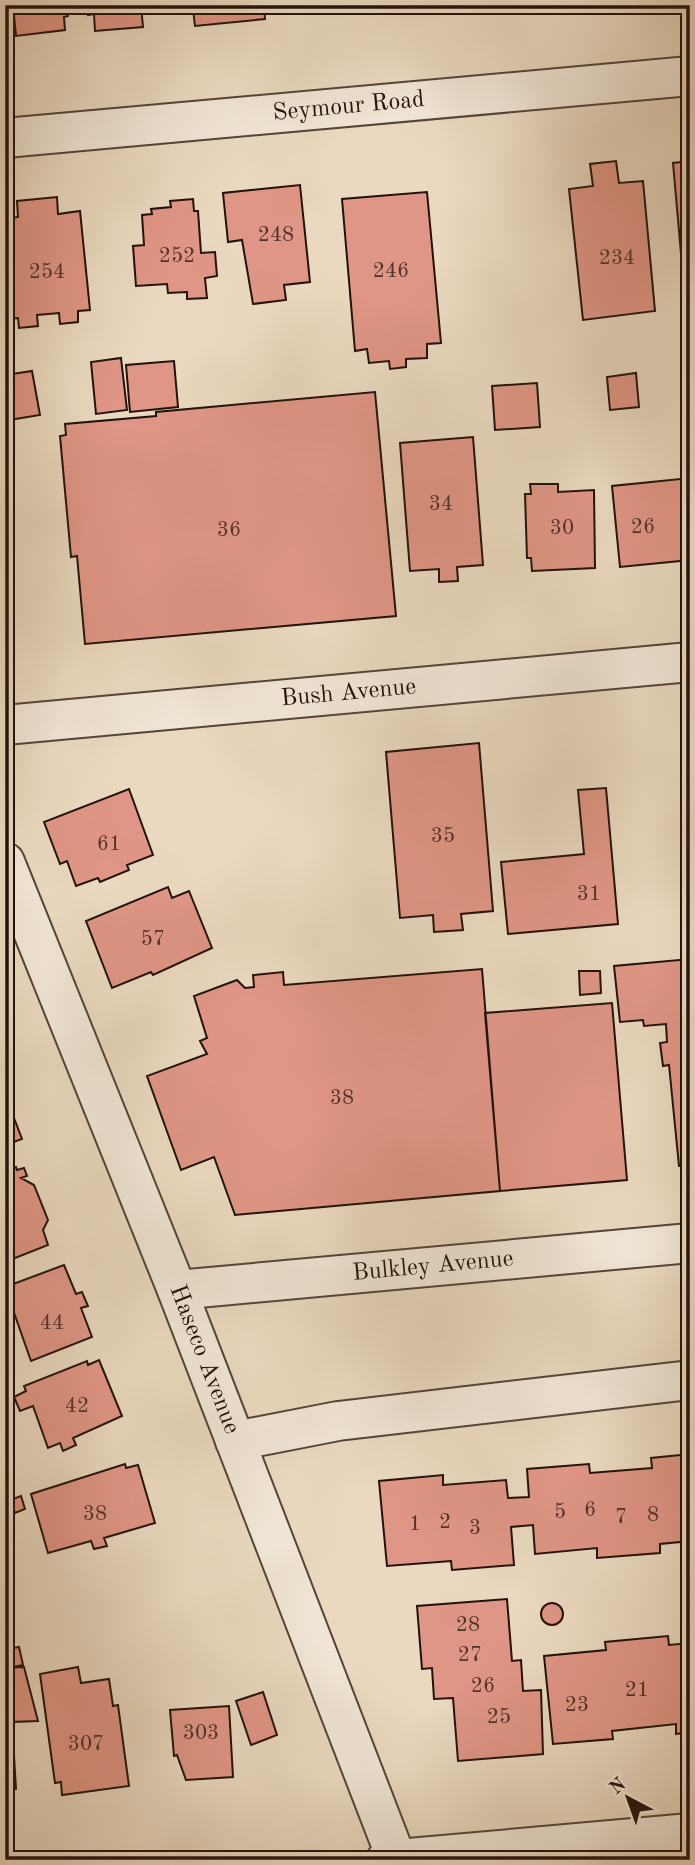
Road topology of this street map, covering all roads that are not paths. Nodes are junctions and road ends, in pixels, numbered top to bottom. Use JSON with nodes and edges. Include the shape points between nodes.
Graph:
{"nodes":[{"id":1,"x":690,"y":76,"type":"edge"},
{"id":2,"x":5,"y":138,"type":"edge"},
{"id":3,"x":690,"y":662,"type":"edge"},
{"id":4,"x":5,"y":725,"type":"edge"},
{"id":5,"x":5,"y":862,"type":"edge"},
{"id":6,"x":690,"y":1243,"type":"edge"},
{"id":7,"x":177,"y":1290,"type":"junction"},
{"id":8,"x":690,"y":1380,"type":"edge"},
{"id":9,"x":235,"y":1441,"type":"junction"},
{"id":10,"x":690,"y":1833,"type":"edge"},
{"id":11,"x":393,"y":1859,"type":"edge"}],
"edges":[{"from":1,"to":2,"type":"street","name":"Seymour Road"},
{"from":3,"to":4,"type":"street","name":"Bush Avenue"},
{"from":5,"to":7,"type":"street","name":"Haseco Avenue"},
{"from":6,"to":7,"type":"street","name":"Bulkley Avenue"},
{"from":7,"to":9,"type":"street","name":"Haseco Avenue"},
{"from":8,"to":9,"type":"street","via":[[338,1420]]},
{"from":9,"to":11,"type":"street","name":"Haseco Avenue"},
{"from":10,"to":11,"type":"street"}]}
